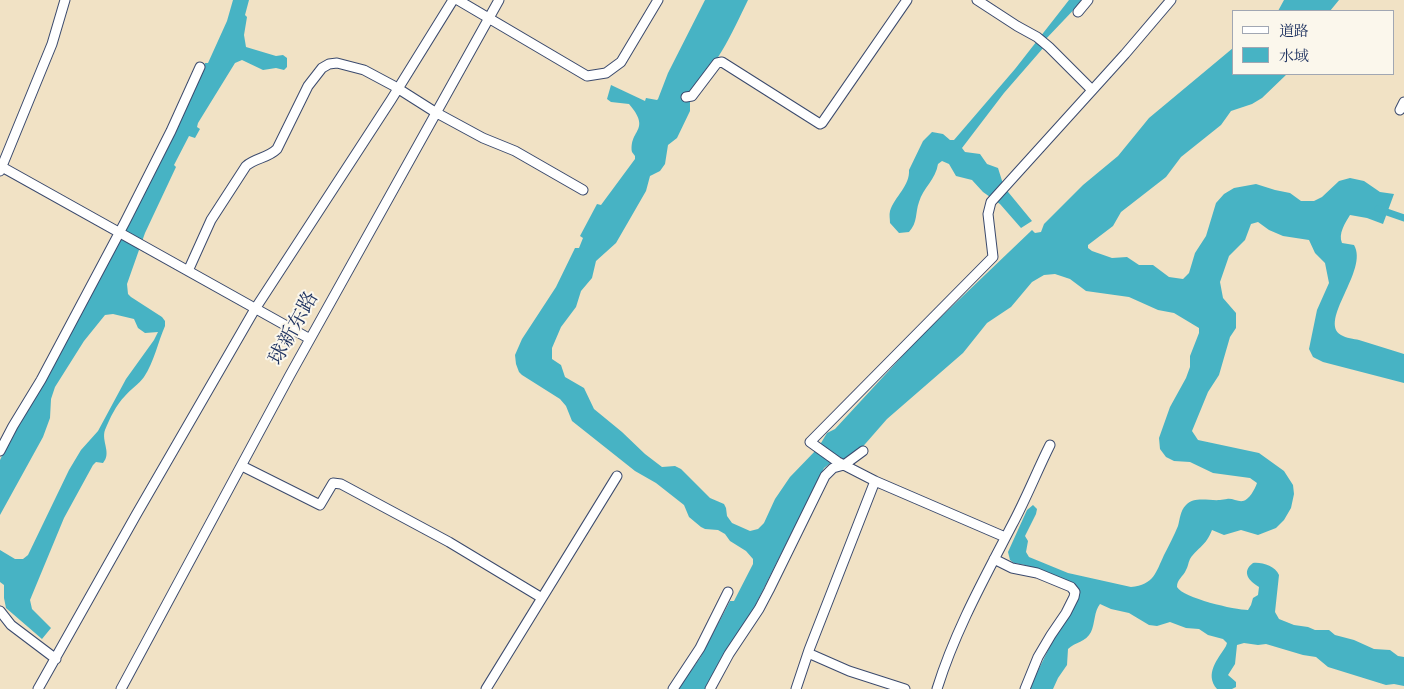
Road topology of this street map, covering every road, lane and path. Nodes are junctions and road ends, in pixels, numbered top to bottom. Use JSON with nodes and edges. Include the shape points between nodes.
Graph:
{"nodes":[{"id":1,"x":65,"y":0,"type":"edge"},
{"id":2,"x":453,"y":0,"type":"edge"},
{"id":3,"x":458,"y":0,"type":"edge"},
{"id":4,"x":499,"y":0,"type":"edge"},
{"id":5,"x":658,"y":0,"type":"edge"},
{"id":6,"x":906,"y":0,"type":"edge"},
{"id":7,"x":977,"y":0,"type":"edge"},
{"id":8,"x":1088,"y":0,"type":"edge"},
{"id":9,"x":1171,"y":0,"type":"edge"},
{"id":10,"x":1078,"y":12,"type":"dead end"},
{"id":11,"x":488,"y":18,"type":"junction"},
{"id":12,"x":200,"y":67,"type":"dead end"},
{"id":13,"x":398,"y":89,"type":"junction"},
{"id":14,"x":1092,"y":90,"type":"junction"},
{"id":15,"x":686,"y":97,"type":"dead end"},
{"id":16,"x":435,"y":112,"type":"junction"},
{"id":17,"x":1,"y":169,"type":"edge"},
{"id":18,"x":583,"y":190,"type":"dead end"},
{"id":19,"x":121,"y":232,"type":"junction"},
{"id":20,"x":188,"y":271,"type":"junction"},
{"id":21,"x":255,"y":308,"type":"junction"},
{"id":22,"x":310,"y":339,"type":"junction"},
{"id":23,"x":1050,"y":445,"type":"dead end"},
{"id":24,"x":0,"y":451,"type":"edge"},
{"id":25,"x":863,"y":451,"type":"dead end"},
{"id":26,"x":841,"y":463,"type":"junction"},
{"id":27,"x":242,"y":466,"type":"junction"},
{"id":28,"x":617,"y":476,"type":"dead end"},
{"id":29,"x":875,"y":481,"type":"junction"},
{"id":30,"x":1005,"y":537,"type":"junction"},
{"id":31,"x":994,"y":559,"type":"junction"},
{"id":32,"x":728,"y":592,"type":"dead end"},
{"id":33,"x":542,"y":598,"type":"junction"},
{"id":34,"x":0,"y":611,"type":"edge"},
{"id":35,"x":808,"y":653,"type":"junction"},
{"id":36,"x":56,"y":659,"type":"junction"},
{"id":37,"x":38,"y":689,"type":"edge"},
{"id":38,"x":121,"y":689,"type":"edge"},
{"id":39,"x":486,"y":689,"type":"edge"},
{"id":40,"x":673,"y":689,"type":"edge"},
{"id":41,"x":710,"y":689,"type":"edge"},
{"id":42,"x":796,"y":689,"type":"edge"},
{"id":43,"x":904,"y":689,"type":"edge"},
{"id":44,"x":937,"y":689,"type":"edge"},
{"id":45,"x":1025,"y":689,"type":"edge"}],
"edges":[{"from":1,"to":17,"type":"street","via":[[52,44]]},
{"from":2,"to":13,"type":"street"},
{"from":3,"to":11,"type":"street"},
{"from":4,"to":11,"type":"street","name":"球新东路"},
{"from":5,"to":11,"type":"street","via":[[625,58],[612,70],[587,76]]},
{"from":6,"to":15,"type":"street","via":[[820,124],[722,62],[717,63],[692,96]]},
{"from":7,"to":14,"type":"street","via":[[1050,47]]},
{"from":8,"to":10,"type":"street"},
{"from":9,"to":14,"type":"street"},
{"from":11,"to":16,"type":"street","name":"球新东路"},
{"from":12,"to":19,"type":"street"},
{"from":13,"to":16,"type":"street"},
{"from":13,"to":20,"type":"street","via":[[357,67],[337,63],[322,68],[308,86],[276,149],[271,155],[246,166],[211,220]]},
{"from":13,"to":21,"type":"street"},
{"from":14,"to":26,"type":"street","via":[[994,198],[988,214],[993,258],[810,442]]},
{"from":16,"to":18,"type":"street","via":[[515,151]]},
{"from":16,"to":22,"type":"street","name":"球新东路"},
{"from":17,"to":19,"type":"street"},
{"from":19,"to":20,"type":"street"},
{"from":19,"to":24,"type":"street"},
{"from":20,"to":21,"type":"street"},
{"from":21,"to":22,"type":"street"},
{"from":21,"to":36,"type":"street"},
{"from":22,"to":27,"type":"street","name":"球新东路"},
{"from":23,"to":30,"type":"street"},
{"from":25,"to":26,"type":"street"},
{"from":26,"to":29,"type":"street"},
{"from":26,"to":41,"type":"street","via":[[825,476],[759,609]]},
{"from":27,"to":33,"type":"street","via":[[320,506],[333,483],[341,484],[449,542]]},
{"from":27,"to":38,"type":"street","name":"球新东路"},
{"from":28,"to":33,"type":"street"},
{"from":29,"to":30,"type":"street"},
{"from":29,"to":35,"type":"street"},
{"from":30,"to":31,"type":"street"},
{"from":31,"to":44,"type":"street","via":[[958,632]]},
{"from":31,"to":45,"type":"street","via":[[1016,569],[1037,572],[1071,587],[1074,592],[1066,613],[1038,657]]},
{"from":32,"to":40,"type":"street","via":[[700,648]]},
{"from":33,"to":39,"type":"street"},
{"from":34,"to":36,"type":"street","via":[[11,625]]},
{"from":35,"to":42,"type":"street"},
{"from":35,"to":43,"type":"street"},
{"from":36,"to":37,"type":"street"}]}
